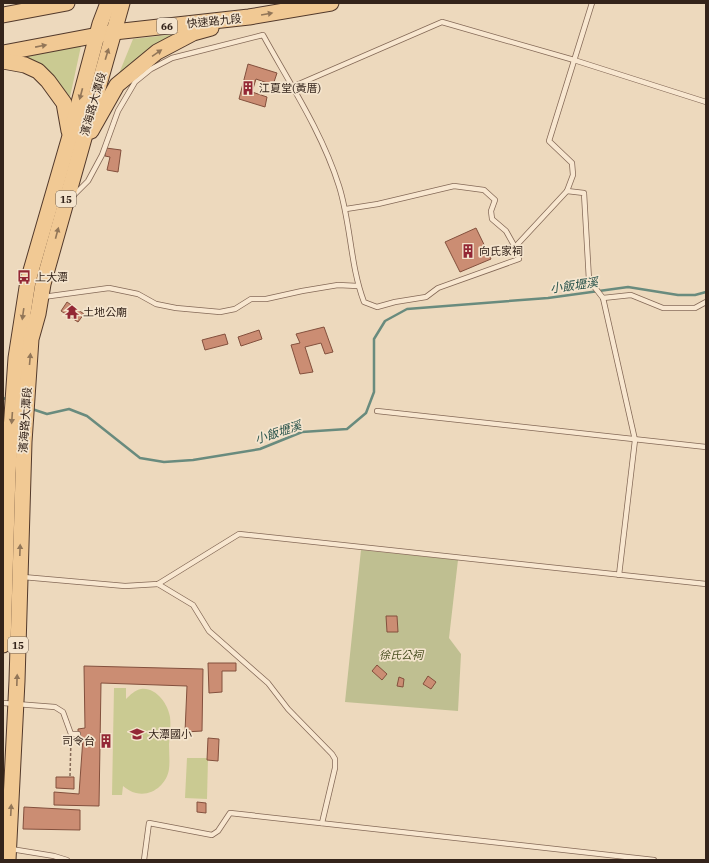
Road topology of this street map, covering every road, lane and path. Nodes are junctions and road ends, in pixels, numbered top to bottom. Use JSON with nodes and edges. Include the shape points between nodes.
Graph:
{"nodes":[{"id":1,"x":67,"y":3,"type":"edge"},
{"id":2,"x":108,"y":3,"type":"edge"},
{"id":3,"x":122,"y":3,"type":"edge"},
{"id":4,"x":331,"y":3,"type":"edge"},
{"id":5,"x":592,"y":3,"type":"edge"},
{"id":6,"x":3,"y":15,"type":"edge"},
{"id":7,"x":249,"y":17,"type":"junction"},
{"id":8,"x":114,"y":32,"type":"junction"},
{"id":9,"x":97,"y":35,"type":"junction"},
{"id":10,"x":3,"y":53,"type":"edge"},
{"id":11,"x":574,"y":60,"type":"junction"},
{"id":12,"x":3,"y":61,"type":"edge"},
{"id":13,"x":292,"y":87,"type":"junction"},
{"id":14,"x":706,"y":102,"type":"edge"},
{"id":15,"x":75,"y":142,"type":"junction"},
{"id":16,"x":568,"y":191,"type":"junction"},
{"id":17,"x":66,"y":202,"type":"junction"},
{"id":18,"x":346,"y":209,"type":"junction"},
{"id":19,"x":515,"y":247,"type":"junction"},
{"id":20,"x":358,"y":286,"type":"junction"},
{"id":21,"x":25,"y":295,"type":"junction"},
{"id":22,"x":41,"y":297,"type":"junction"},
{"id":23,"x":603,"y":298,"type":"junction"},
{"id":24,"x":706,"y":302,"type":"edge"},
{"id":25,"x":20,"y":397,"type":"junction"},
{"id":26,"x":376,"y":410,"type":"dead end"},
{"id":27,"x":635,"y":440,"type":"junction"},
{"id":28,"x":17,"y":441,"type":"junction"},
{"id":29,"x":706,"y":447,"type":"edge"},
{"id":30,"x":619,"y":575,"type":"junction"},
{"id":31,"x":20,"y":577,"type":"junction"},
{"id":32,"x":158,"y":584,"type":"junction"},
{"id":33,"x":706,"y":584,"type":"edge"},
{"id":34,"x":3,"y":645,"type":"edge"},
{"id":35,"x":9,"y":704,"type":"edge"},
{"id":36,"x":72,"y":734,"type":"junction"},
{"id":37,"x":78,"y":734,"type":"dead end"},
{"id":38,"x":70,"y":776,"type":"dead end"},
{"id":39,"x":322,"y":823,"type":"junction"},
{"id":40,"x":7,"y":852,"type":"edge"},
{"id":41,"x":67,"y":860,"type":"edge"},
{"id":42,"x":144,"y":860,"type":"edge"},
{"id":43,"x":654,"y":860,"type":"edge"}],
"edges":[{"from":1,"to":6,"type":"main road"},
{"from":2,"to":9,"type":"main road","name":"濱海路大潭段","number":"15"},
{"from":3,"to":8,"type":"main road","name":"濱海路大潭段","number":"15"},
{"from":7,"to":4,"type":"main road","name":"快速路九段","number":"66","one_way":true},
{"from":5,"to":11,"type":"lane"},
{"from":7,"to":8,"type":"main road","name":"快速路九段","number":"66"},
{"from":15,"to":7,"type":"main road","one_way":true,"via":[[117,85],[157,52],[193,33]]},
{"from":8,"to":9,"type":"main road","name":"快速路九段","number":"66"},
{"from":15,"to":8,"type":"main road","name":"濱海路大潭段","number":"15","one_way":true},
{"from":10,"to":9,"type":"main road","name":"快速路九段","number":"66","one_way":true},
{"from":9,"to":15,"type":"main road","name":"濱海路大潭段","number":"15","one_way":true},
{"from":11,"to":13,"type":"lane","via":[[442,22]]},
{"from":11,"to":14,"type":"lane"},
{"from":11,"to":16,"type":"lane","via":[[549,141],[572,164],[573,175]]},
{"from":12,"to":15,"type":"main road","via":[[25,65],[48,81],[64,103]]},
{"from":13,"to":17,"type":"lane","via":[[263,35],[172,58],[151,69],[135,82],[118,111],[102,155],[88,181]]},
{"from":13,"to":18,"type":"lane","via":[[316,127]]},
{"from":15,"to":17,"type":"main road","name":"濱海路大潭段","number":"15"},
{"from":15,"to":21,"type":"main road","name":"濱海路大潭段","number":"15"},
{"from":16,"to":19,"type":"lane"},
{"from":16,"to":23,"type":"lane","via":[[584,193],[589,280]]},
{"from":22,"to":17,"type":"main road","name":"濱海路大潭段","number":"15","one_way":true},
{"from":18,"to":19,"type":"lane","via":[[454,186],[484,190],[495,200],[491,210],[492,219],[506,231]]},
{"from":18,"to":20,"type":"lane"},
{"from":19,"to":20,"type":"lane","via":[[519,259],[438,288],[426,297],[378,307],[364,302]]},
{"from":20,"to":22,"type":"lane","via":[[338,285],[266,299],[251,299],[235,309],[220,312],[156,304],[138,294],[109,288]]},
{"from":21,"to":22,"type":"lane"},
{"from":21,"to":25,"type":"main road","name":"濱海路大潭段","number":"15","one_way":true,"via":[[16,358]]},
{"from":25,"to":22,"type":"main road","name":"濱海路大潭段","number":"15","one_way":true},
{"from":23,"to":24,"type":"lane","via":[[631,295],[663,308],[695,308]]},
{"from":23,"to":27,"type":"lane"},
{"from":25,"to":28,"type":"main road","name":"濱海路大潭段","number":"15"},
{"from":26,"to":27,"type":"lane"},
{"from":27,"to":29,"type":"lane"},
{"from":27,"to":30,"type":"lane"},
{"from":31,"to":28,"type":"main road","name":"濱海路大潭段","number":"15","one_way":true},
{"from":28,"to":34,"type":"main road","name":"濱海路大潭段","number":"15","via":[[8,474]]},
{"from":30,"to":32,"type":"lane","via":[[239,534]]},
{"from":30,"to":33,"type":"lane"},
{"from":31,"to":32,"type":"lane","via":[[125,586]]},
{"from":35,"to":31,"type":"main road","name":"濱海路大潭段","number":"15","one_way":true},
{"from":32,"to":39,"type":"lane","via":[[193,605],[209,631],[268,683],[288,709],[332,754],[335,768]]},
{"from":35,"to":36,"type":"lane","via":[[54,707],[63,712]]},
{"from":40,"to":35,"type":"main road","name":"濱海路大潭段","number":"15","one_way":true},
{"from":36,"to":37,"type":"lane"},
{"from":36,"to":38,"type":"path"},
{"from":39,"to":42,"type":"lane","via":[[230,813],[218,831],[212,835],[149,823]]},
{"from":39,"to":43,"type":"lane"},
{"from":40,"to":41,"type":"lane","via":[[54,856]]}]}
